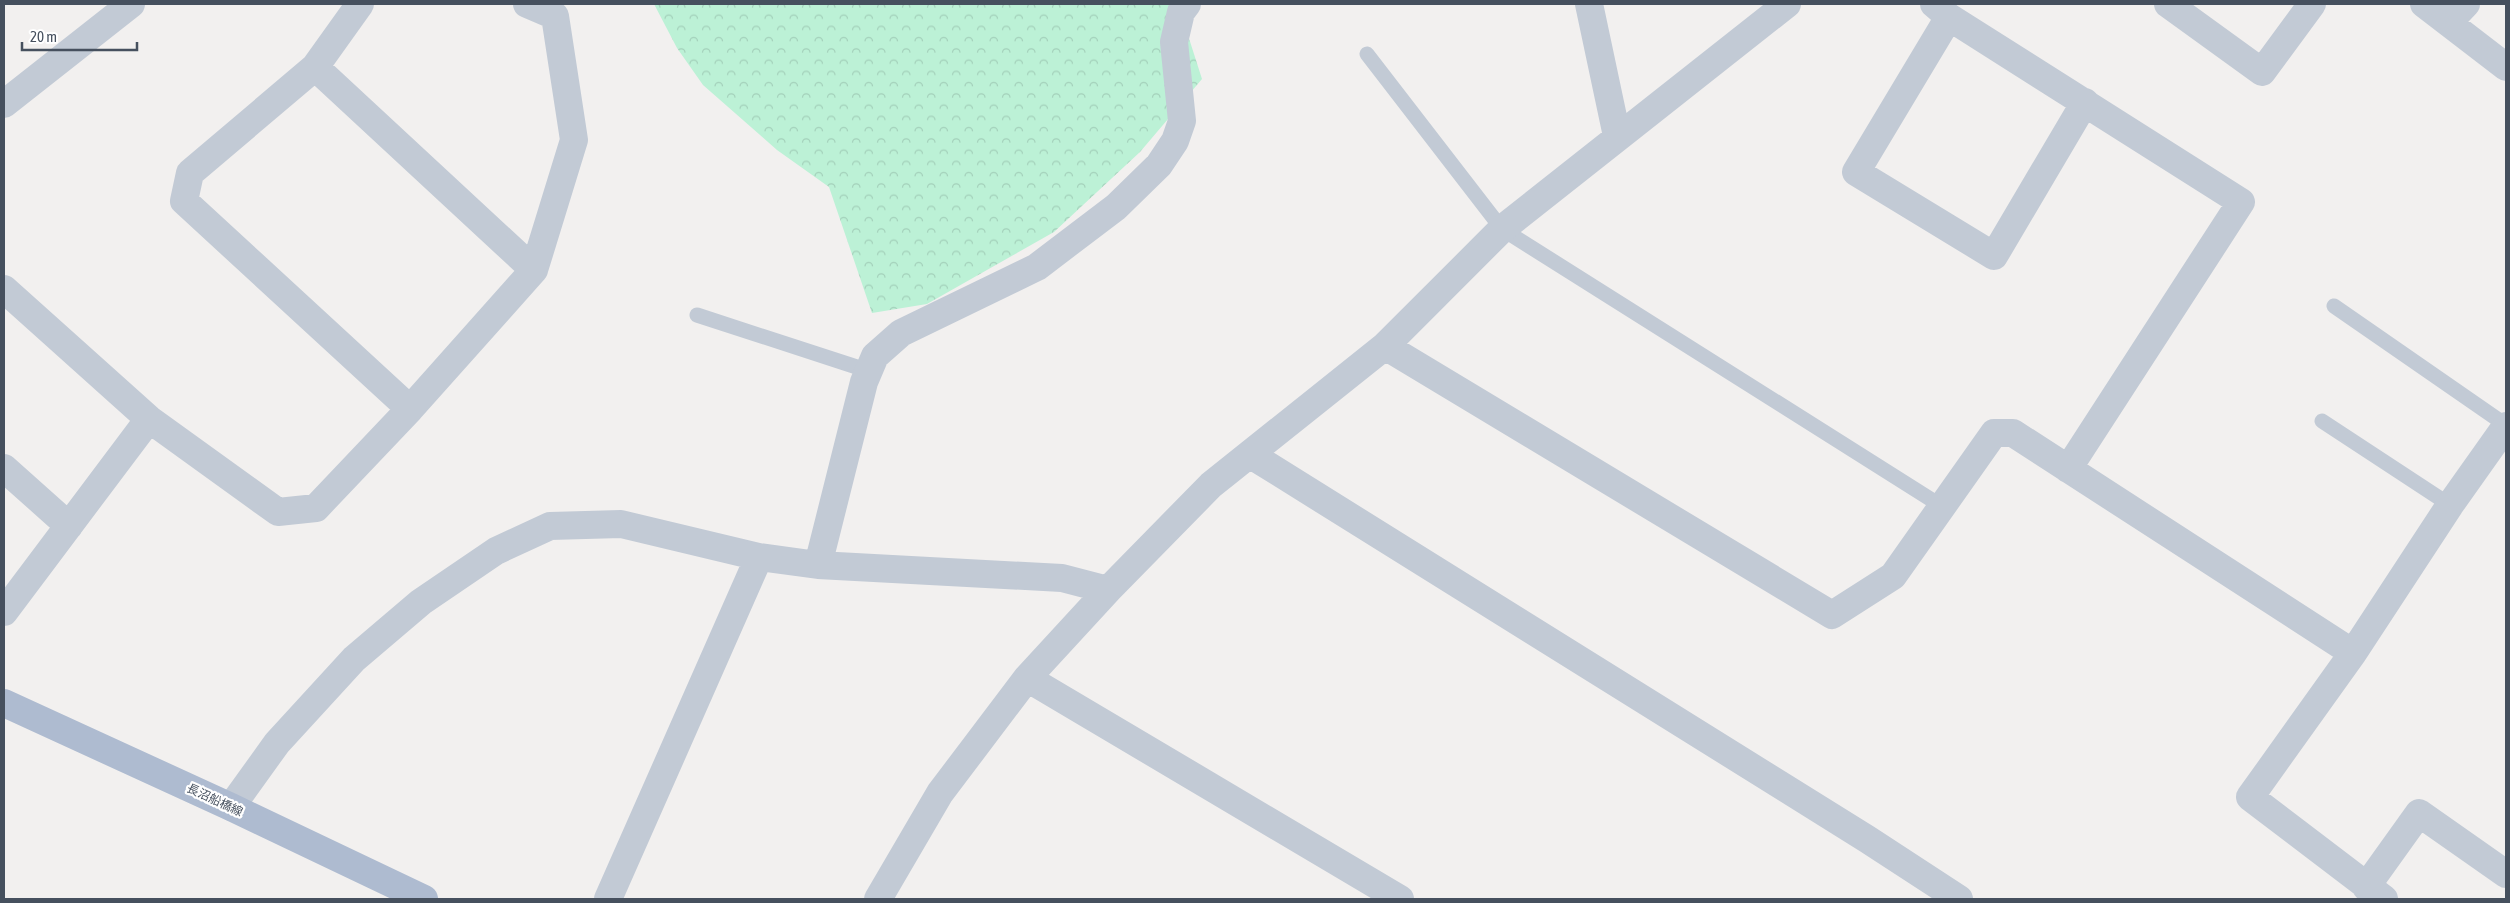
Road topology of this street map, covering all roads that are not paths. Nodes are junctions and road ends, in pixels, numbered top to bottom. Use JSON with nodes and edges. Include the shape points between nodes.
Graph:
{"nodes":[{"id":1,"x":131,"y":4,"type":"edge"},
{"id":2,"x":360,"y":4,"type":"edge"},
{"id":3,"x":527,"y":4,"type":"edge"},
{"id":4,"x":1187,"y":4,"type":"edge"},
{"id":5,"x":1589,"y":4,"type":"edge"},
{"id":6,"x":1787,"y":4,"type":"edge"},
{"id":7,"x":2168,"y":4,"type":"edge"},
{"id":8,"x":2312,"y":4,"type":"edge"},
{"id":9,"x":2424,"y":4,"type":"edge"},
{"id":10,"x":1941,"y":10,"type":"edge"},
{"id":11,"x":2457,"y":13,"type":"edge"},
{"id":12,"x":1367,"y":54,"type":"dead end"},
{"id":13,"x":315,"y":67,"type":"junction"},
{"id":14,"x":2506,"y":68,"type":"edge"},
{"id":15,"x":2085,"y":102,"type":"junction"},
{"id":16,"x":4,"y":104,"type":"edge"},
{"id":17,"x":1618,"y":136,"type":"junction"},
{"id":18,"x":1502,"y":229,"type":"junction"},
{"id":19,"x":534,"y":270,"type":"junction"},
{"id":20,"x":4,"y":289,"type":"edge"},
{"id":21,"x":2334,"y":306,"type":"dead end"},
{"id":22,"x":698,"y":314,"type":"dead end"},
{"id":23,"x":1385,"y":346,"type":"junction"},
{"id":24,"x":869,"y":372,"type":"junction"},
{"id":25,"x":410,"y":409,"type":"junction"},
{"id":26,"x":149,"y":419,"type":"junction"},
{"id":27,"x":2322,"y":421,"type":"dead end"},
{"id":28,"x":2506,"y":426,"type":"edge"},
{"id":29,"x":1251,"y":455,"type":"junction"},
{"id":30,"x":4,"y":468,"type":"edge"},
{"id":31,"x":2068,"y":469,"type":"junction"},
{"id":32,"x":2450,"y":505,"type":"junction"},
{"id":33,"x":1943,"y":507,"type":"junction"},
{"id":34,"x":69,"y":526,"type":"junction"},
{"id":35,"x":759,"y":557,"type":"junction"},
{"id":36,"x":818,"y":565,"type":"junction"},
{"id":37,"x":1108,"y":590,"type":"junction"},
{"id":38,"x":4,"y":612,"type":"edge"},
{"id":39,"x":2353,"y":653,"type":"junction"},
{"id":40,"x":1027,"y":678,"type":"junction"},
{"id":41,"x":4,"y":703,"type":"edge"},
{"id":42,"x":231,"y":807,"type":"junction"},
{"id":43,"x":2506,"y":874,"type":"edge"},
{"id":44,"x":2375,"y":893,"type":"edge"},
{"id":45,"x":889,"y":895,"type":"edge"},
{"id":46,"x":424,"y":899,"type":"edge"},
{"id":47,"x":608,"y":899,"type":"edge"},
{"id":48,"x":1400,"y":899,"type":"edge"},
{"id":49,"x":1959,"y":899,"type":"edge"}],
"edges":[{"from":1,"to":16,"type":"street"},
{"from":2,"to":13,"type":"street"},
{"from":3,"to":19,"type":"street","via":[[555,16],[574,140]]},
{"from":4,"to":24,"type":"street","via":[[1179,18],[1174,42],[1182,121],[1175,142],[1159,165],[1116,207],[1037,267],[901,333],[875,356]]},
{"from":5,"to":17,"type":"street"},
{"from":6,"to":17,"type":"street"},
{"from":7,"to":8,"type":"street","via":[[2262,72]]},
{"from":9,"to":11,"type":"street"},
{"from":10,"to":15,"type":"street"},
{"from":10,"to":15,"type":"street","via":[[1856,172],[1994,256]]},
{"from":11,"to":14,"type":"street"},
{"from":12,"to":18,"type":"lane"},
{"from":13,"to":19,"type":"street"},
{"from":13,"to":25,"type":"street","via":[[190,173],[184,201]]},
{"from":15,"to":31,"type":"street","via":[[2241,202]]},
{"from":17,"to":18,"type":"street"},
{"from":18,"to":23,"type":"street"},
{"from":18,"to":33,"type":"lane"},
{"from":19,"to":25,"type":"street"},
{"from":20,"to":26,"type":"street"},
{"from":21,"to":28,"type":"lane"},
{"from":22,"to":24,"type":"lane"},
{"from":23,"to":29,"type":"street"},
{"from":23,"to":33,"type":"street","via":[[1832,615],[1893,576]]},
{"from":24,"to":36,"type":"street"},
{"from":25,"to":26,"type":"street","via":[[316,508],[278,512]]},
{"from":26,"to":34,"type":"street"},
{"from":27,"to":32,"type":"lane"},
{"from":28,"to":32,"type":"street"},
{"from":29,"to":37,"type":"street","via":[[1211,485]]},
{"from":29,"to":49,"type":"street"},
{"from":30,"to":34,"type":"street"},
{"from":31,"to":33,"type":"street","via":[[2014,433],[1994,433]]},
{"from":31,"to":39,"type":"street"},
{"from":32,"to":39,"type":"street"},
{"from":34,"to":38,"type":"street"},
{"from":35,"to":36,"type":"street"},
{"from":35,"to":42,"type":"street","via":[[621,524],[550,526],[496,551],[421,602],[354,658],[277,743]]},
{"from":35,"to":47,"type":"street"},
{"from":36,"to":37,"type":"street","via":[[1062,578]]},
{"from":37,"to":40,"type":"street"},
{"from":39,"to":44,"type":"street","via":[[2250,797]]},
{"from":40,"to":45,"type":"street","via":[[940,793]]},
{"from":40,"to":48,"type":"street"},
{"from":41,"to":42,"type":"main road","name":"長沼船橋線"},
{"from":42,"to":46,"type":"main road","name":"長沼船橋線"},
{"from":43,"to":44,"type":"street","via":[[2419,813]]}]}
